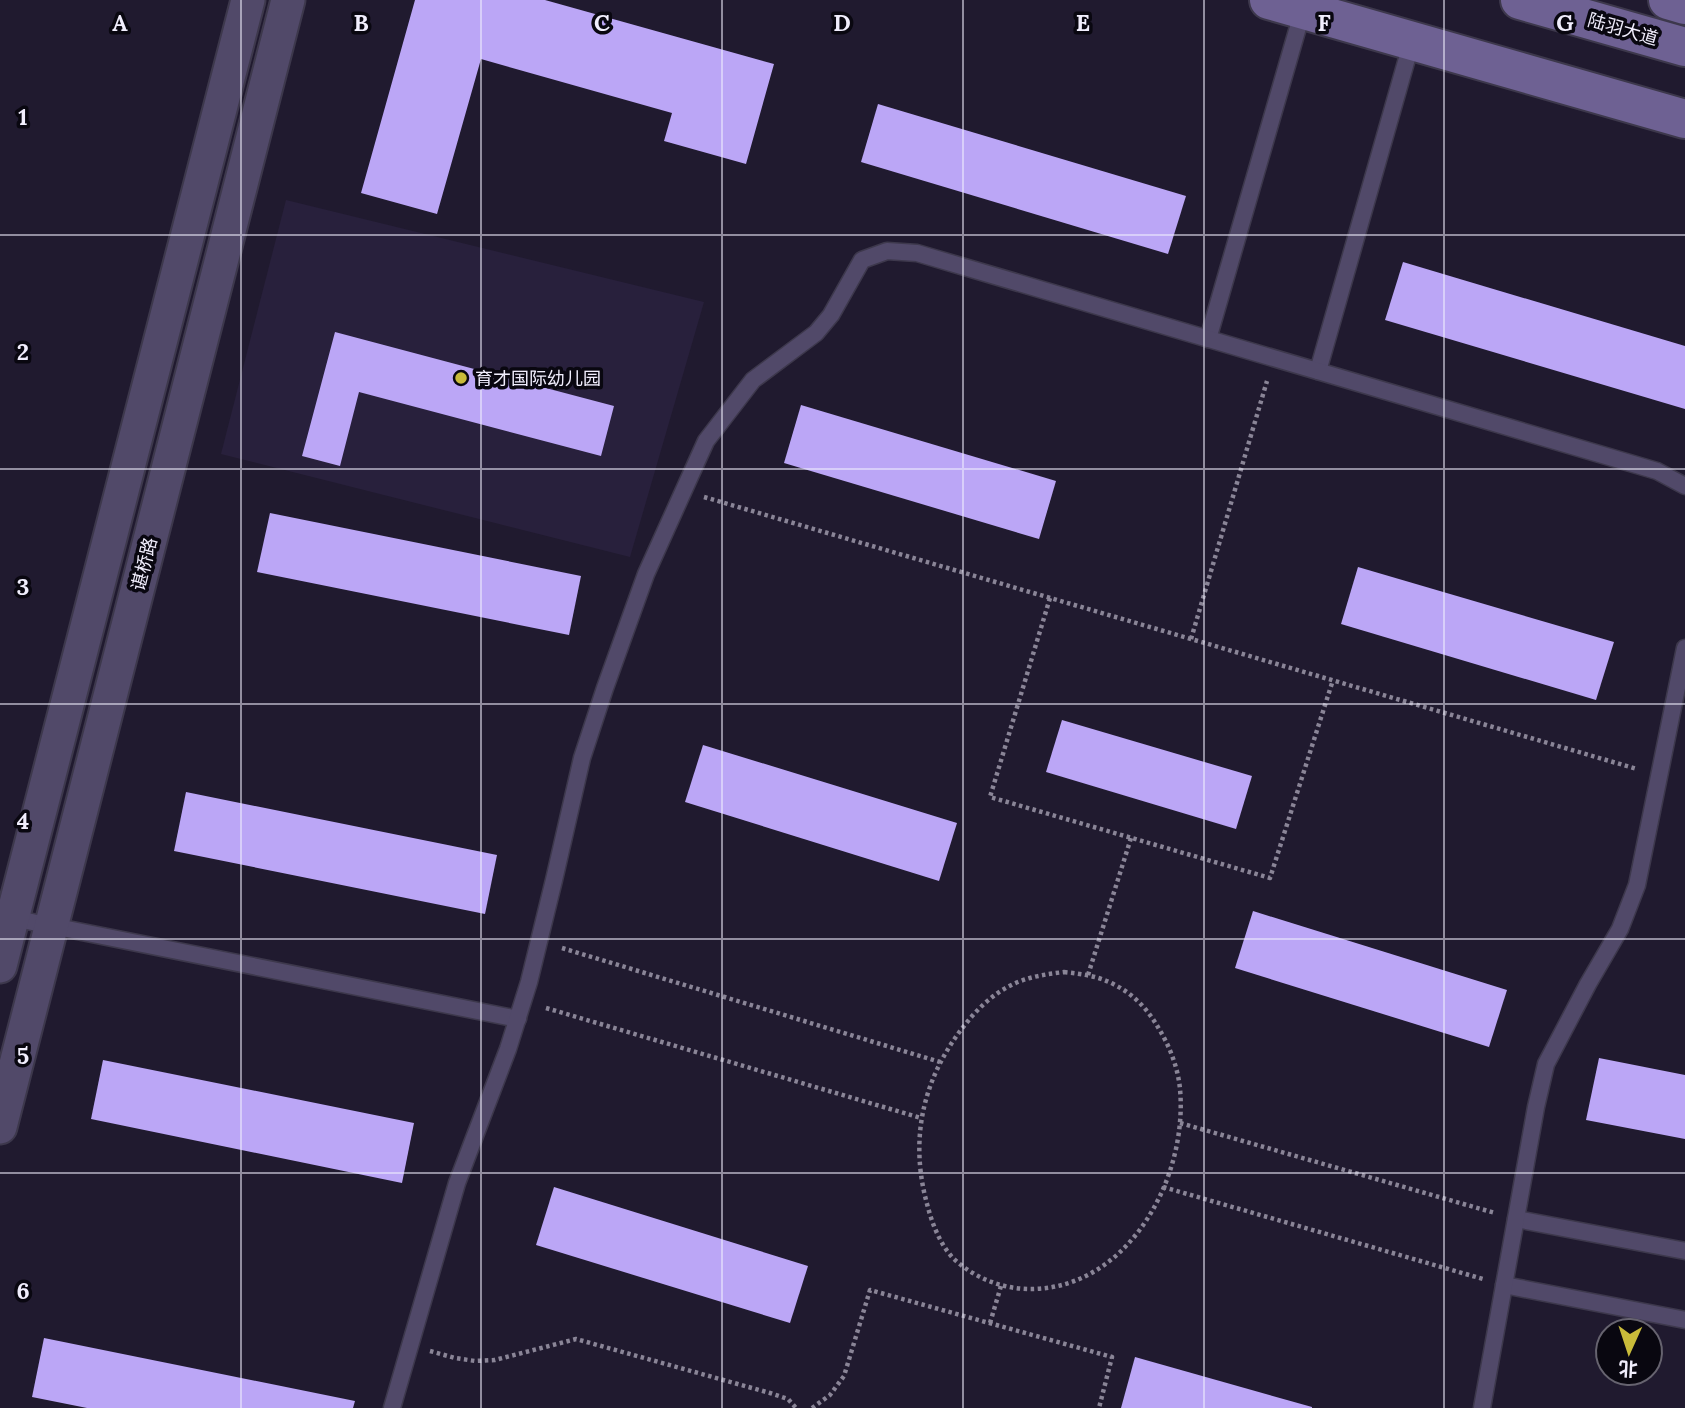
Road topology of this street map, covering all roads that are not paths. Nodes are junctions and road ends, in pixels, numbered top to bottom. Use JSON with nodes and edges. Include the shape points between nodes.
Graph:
{"nodes":[{"id":1,"x":248,"y":0,"type":"edge"},
{"id":2,"x":288,"y":0,"type":"edge"},
{"id":3,"x":1520,"y":0,"type":"edge"},
{"id":4,"x":1668,"y":0,"type":"edge"},
{"id":5,"x":1286,"y":5,"type":"edge"},
{"id":6,"x":1685,"y":5,"type":"edge"},
{"id":7,"x":1412,"y":41,"type":"junction"},
{"id":8,"x":1685,"y":47,"type":"edge"},
{"id":9,"x":1685,"y":119,"type":"edge"},
{"id":10,"x":1208,"y":339,"type":"junction"},
{"id":11,"x":1318,"y":371,"type":"junction"},
{"id":12,"x":1685,"y":486,"type":"edge"},
{"id":13,"x":1685,"y":648,"type":"edge"},
{"id":14,"x":12,"y":918,"type":"junction"},
{"id":15,"x":51,"y":926,"type":"junction"},
{"id":16,"x":0,"y":966,"type":"edge"},
{"id":17,"x":518,"y":1019,"type":"junction"},
{"id":18,"x":0,"y":1127,"type":"edge"},
{"id":19,"x":1516,"y":1219,"type":"junction"},
{"id":20,"x":1685,"y":1251,"type":"edge"},
{"id":21,"x":1504,"y":1285,"type":"junction"},
{"id":22,"x":1685,"y":1320,"type":"edge"},
{"id":23,"x":392,"y":1408,"type":"edge"},
{"id":24,"x":1482,"y":1408,"type":"edge"}],
"edges":[{"from":1,"to":14,"type":"street"},
{"from":2,"to":15,"type":"street","name":"谌桥路"},
{"from":3,"to":8,"type":"main road","name":"陆羽大道"},
{"from":4,"to":6,"type":"main road"},
{"from":5,"to":7,"type":"main road"},
{"from":5,"to":10,"type":"lane"},
{"from":7,"to":9,"type":"main road"},
{"from":7,"to":11,"type":"lane"},
{"from":10,"to":11,"type":"lane"},
{"from":10,"to":17,"type":"lane","via":[[916,253],[887,251],[862,260],[816,333],[753,380],[706,441],[646,574],[582,758]]},
{"from":11,"to":12,"type":"lane","via":[[1657,471]]},
{"from":13,"to":19,"type":"lane","via":[[1637,885],[1620,929],[1546,1064]]},
{"from":14,"to":15,"type":"lane"},
{"from":14,"to":16,"type":"street"},
{"from":15,"to":17,"type":"lane"},
{"from":15,"to":18,"type":"street","name":"谌桥路"},
{"from":17,"to":23,"type":"lane","via":[[457,1183]]},
{"from":19,"to":20,"type":"lane"},
{"from":19,"to":21,"type":"lane"},
{"from":21,"to":22,"type":"lane"},
{"from":21,"to":24,"type":"lane"}]}
